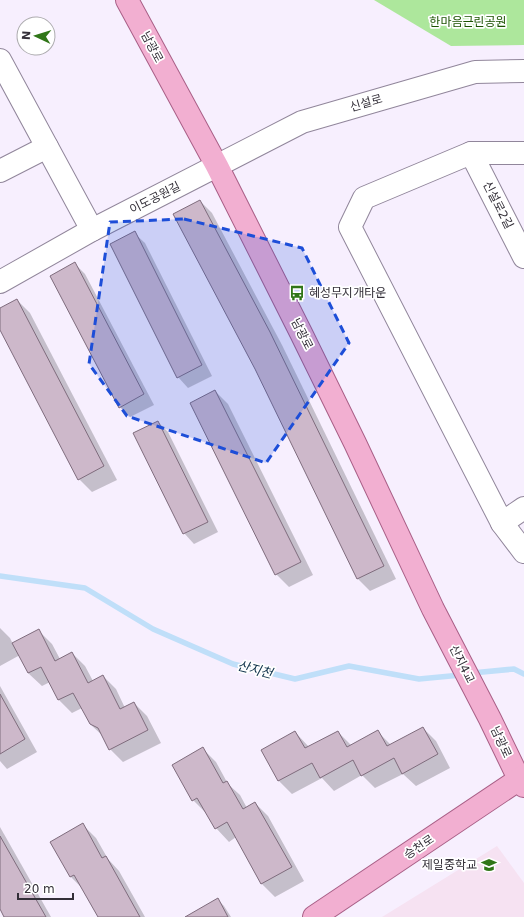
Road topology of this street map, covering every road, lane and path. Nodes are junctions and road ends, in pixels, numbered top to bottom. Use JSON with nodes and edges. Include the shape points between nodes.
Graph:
{"nodes":[{"id":1,"x":127,"y":0,"type":"edge"},
{"id":2,"x":2,"y":67,"type":"edge"},
{"id":3,"x":524,"y":71,"type":"edge"},
{"id":4,"x":47,"y":147,"type":"junction"},
{"id":5,"x":471,"y":153,"type":"junction"},
{"id":6,"x":524,"y":153,"type":"edge"},
{"id":7,"x":217,"y":166,"type":"junction"},
{"id":8,"x":0,"y":172,"type":"edge"},
{"id":9,"x":92,"y":230,"type":"junction"},
{"id":10,"x":524,"y":257,"type":"edge"},
{"id":11,"x":0,"y":282,"type":"edge"},
{"id":12,"x":524,"y":508,"type":"edge"},
{"id":13,"x":502,"y":523,"type":"junction"},
{"id":14,"x":524,"y":552,"type":"edge"},
{"id":15,"x":433,"y":609,"type":"joint"},
{"id":16,"x":490,"y":719,"type":"joint"},
{"id":17,"x":522,"y":781,"type":"edge"},
{"id":18,"x":314,"y":917,"type":"edge"}],
"edges":[{"from":1,"to":7,"type":"main road","name":"남광로"},
{"from":2,"to":4,"type":"street"},
{"from":3,"to":7,"type":"street","name":"신설로","via":[[475,72],[302,122]]},
{"from":4,"to":8,"type":"street"},
{"from":4,"to":9,"type":"street"},
{"from":5,"to":6,"type":"street"},
{"from":5,"to":10,"type":"street","name":"신설로2길"},
{"from":5,"to":13,"type":"street","via":[[364,198],[350,227]]},
{"from":7,"to":9,"type":"street","name":"이도공원길"},
{"from":7,"to":15,"type":"main road","name":"남광로","via":[[331,394]]},
{"from":9,"to":11,"type":"street","name":"이도공원길"},
{"from":12,"to":13,"type":"street"},
{"from":13,"to":14,"type":"street"},
{"from":15,"to":16,"type":"main road","name":"산지4교"},
{"from":16,"to":17,"type":"main road","name":"남광로"},
{"from":17,"to":18,"type":"main road","name":"승천로"}]}
